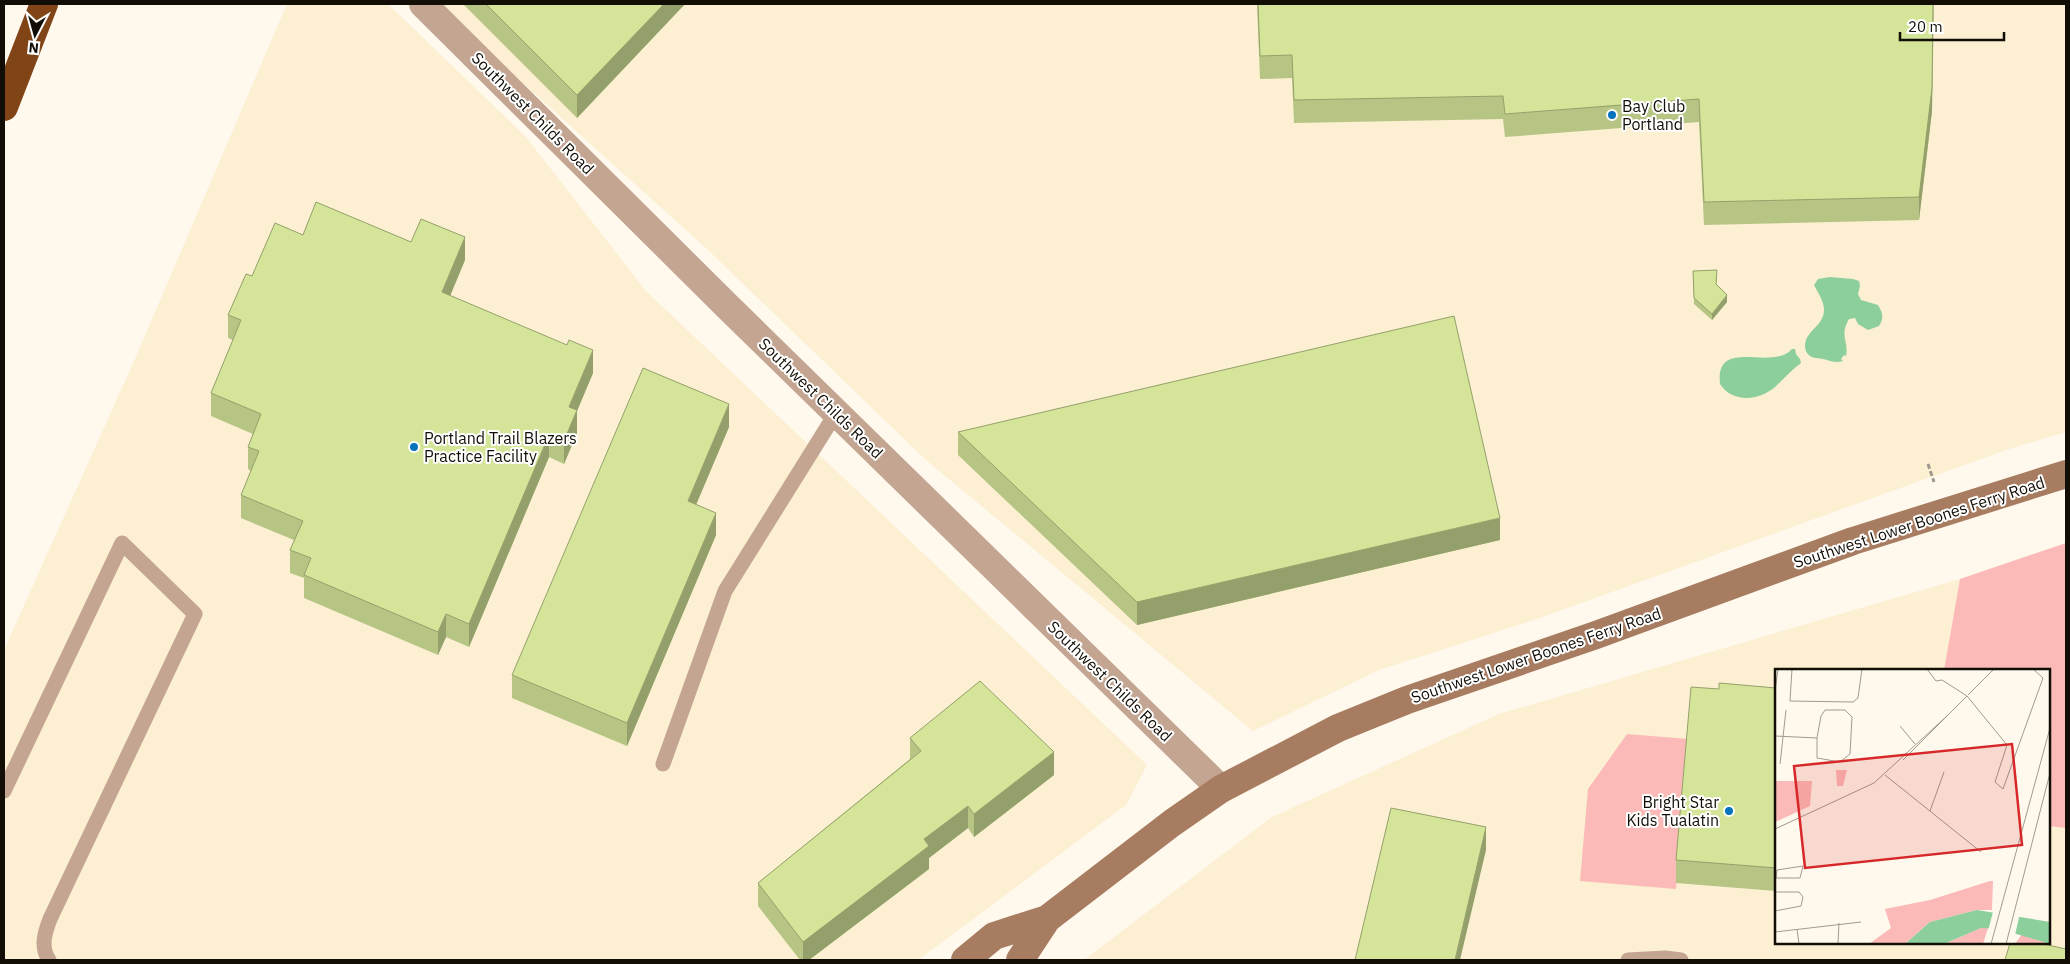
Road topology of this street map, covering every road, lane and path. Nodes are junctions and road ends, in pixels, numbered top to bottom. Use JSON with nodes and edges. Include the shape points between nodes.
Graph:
{"nodes":[{"id":1,"x":44,"y":4,"type":"edge"},
{"id":2,"x":423,"y":4,"type":"edge"},
{"id":3,"x":4,"y":107,"type":"edge"},
{"id":4,"x":836,"y":413,"type":"junction"},
{"id":5,"x":2066,"y":474,"type":"edge"},
{"id":6,"x":663,"y":764,"type":"dead end"},
{"id":7,"x":1221,"y":789,"type":"junction"},
{"id":8,"x":4,"y":792,"type":"edge"},
{"id":9,"x":1047,"y":919,"type":"junction"},
{"id":10,"x":49,"y":960,"type":"edge"},
{"id":11,"x":966,"y":960,"type":"edge"},
{"id":12,"x":1020,"y":960,"type":"edge"},
{"id":13,"x":1628,"y":960,"type":"edge"},
{"id":14,"x":1681,"y":960,"type":"edge"}],
"edges":[{"from":1,"to":3,"type":"highway"},
{"from":2,"to":4,"type":"street","name":"Southwest Childs Road"},
{"from":4,"to":6,"type":"lane","via":[[725,591]]},
{"from":4,"to":7,"type":"street","name":"Southwest Childs Road"},
{"from":5,"to":7,"type":"main road","name":"Southwest Lower Boones Ferry Road","via":[[1853,541],[1407,700],[1338,728]]},
{"from":7,"to":9,"type":"main road","name":"Southwest Lower Boones Ferry Road"},
{"from":8,"to":10,"type":"lane","via":[[122,543],[195,614],[50,919],[44,937]]},
{"from":9,"to":11,"type":"main road","name":"Southwest Lower Boones Ferry Road","via":[[994,936]]},
{"from":9,"to":12,"type":"main road","name":"Southwest Lower Boones Ferry Road"},
{"from":13,"to":14,"type":"lane"}]}
